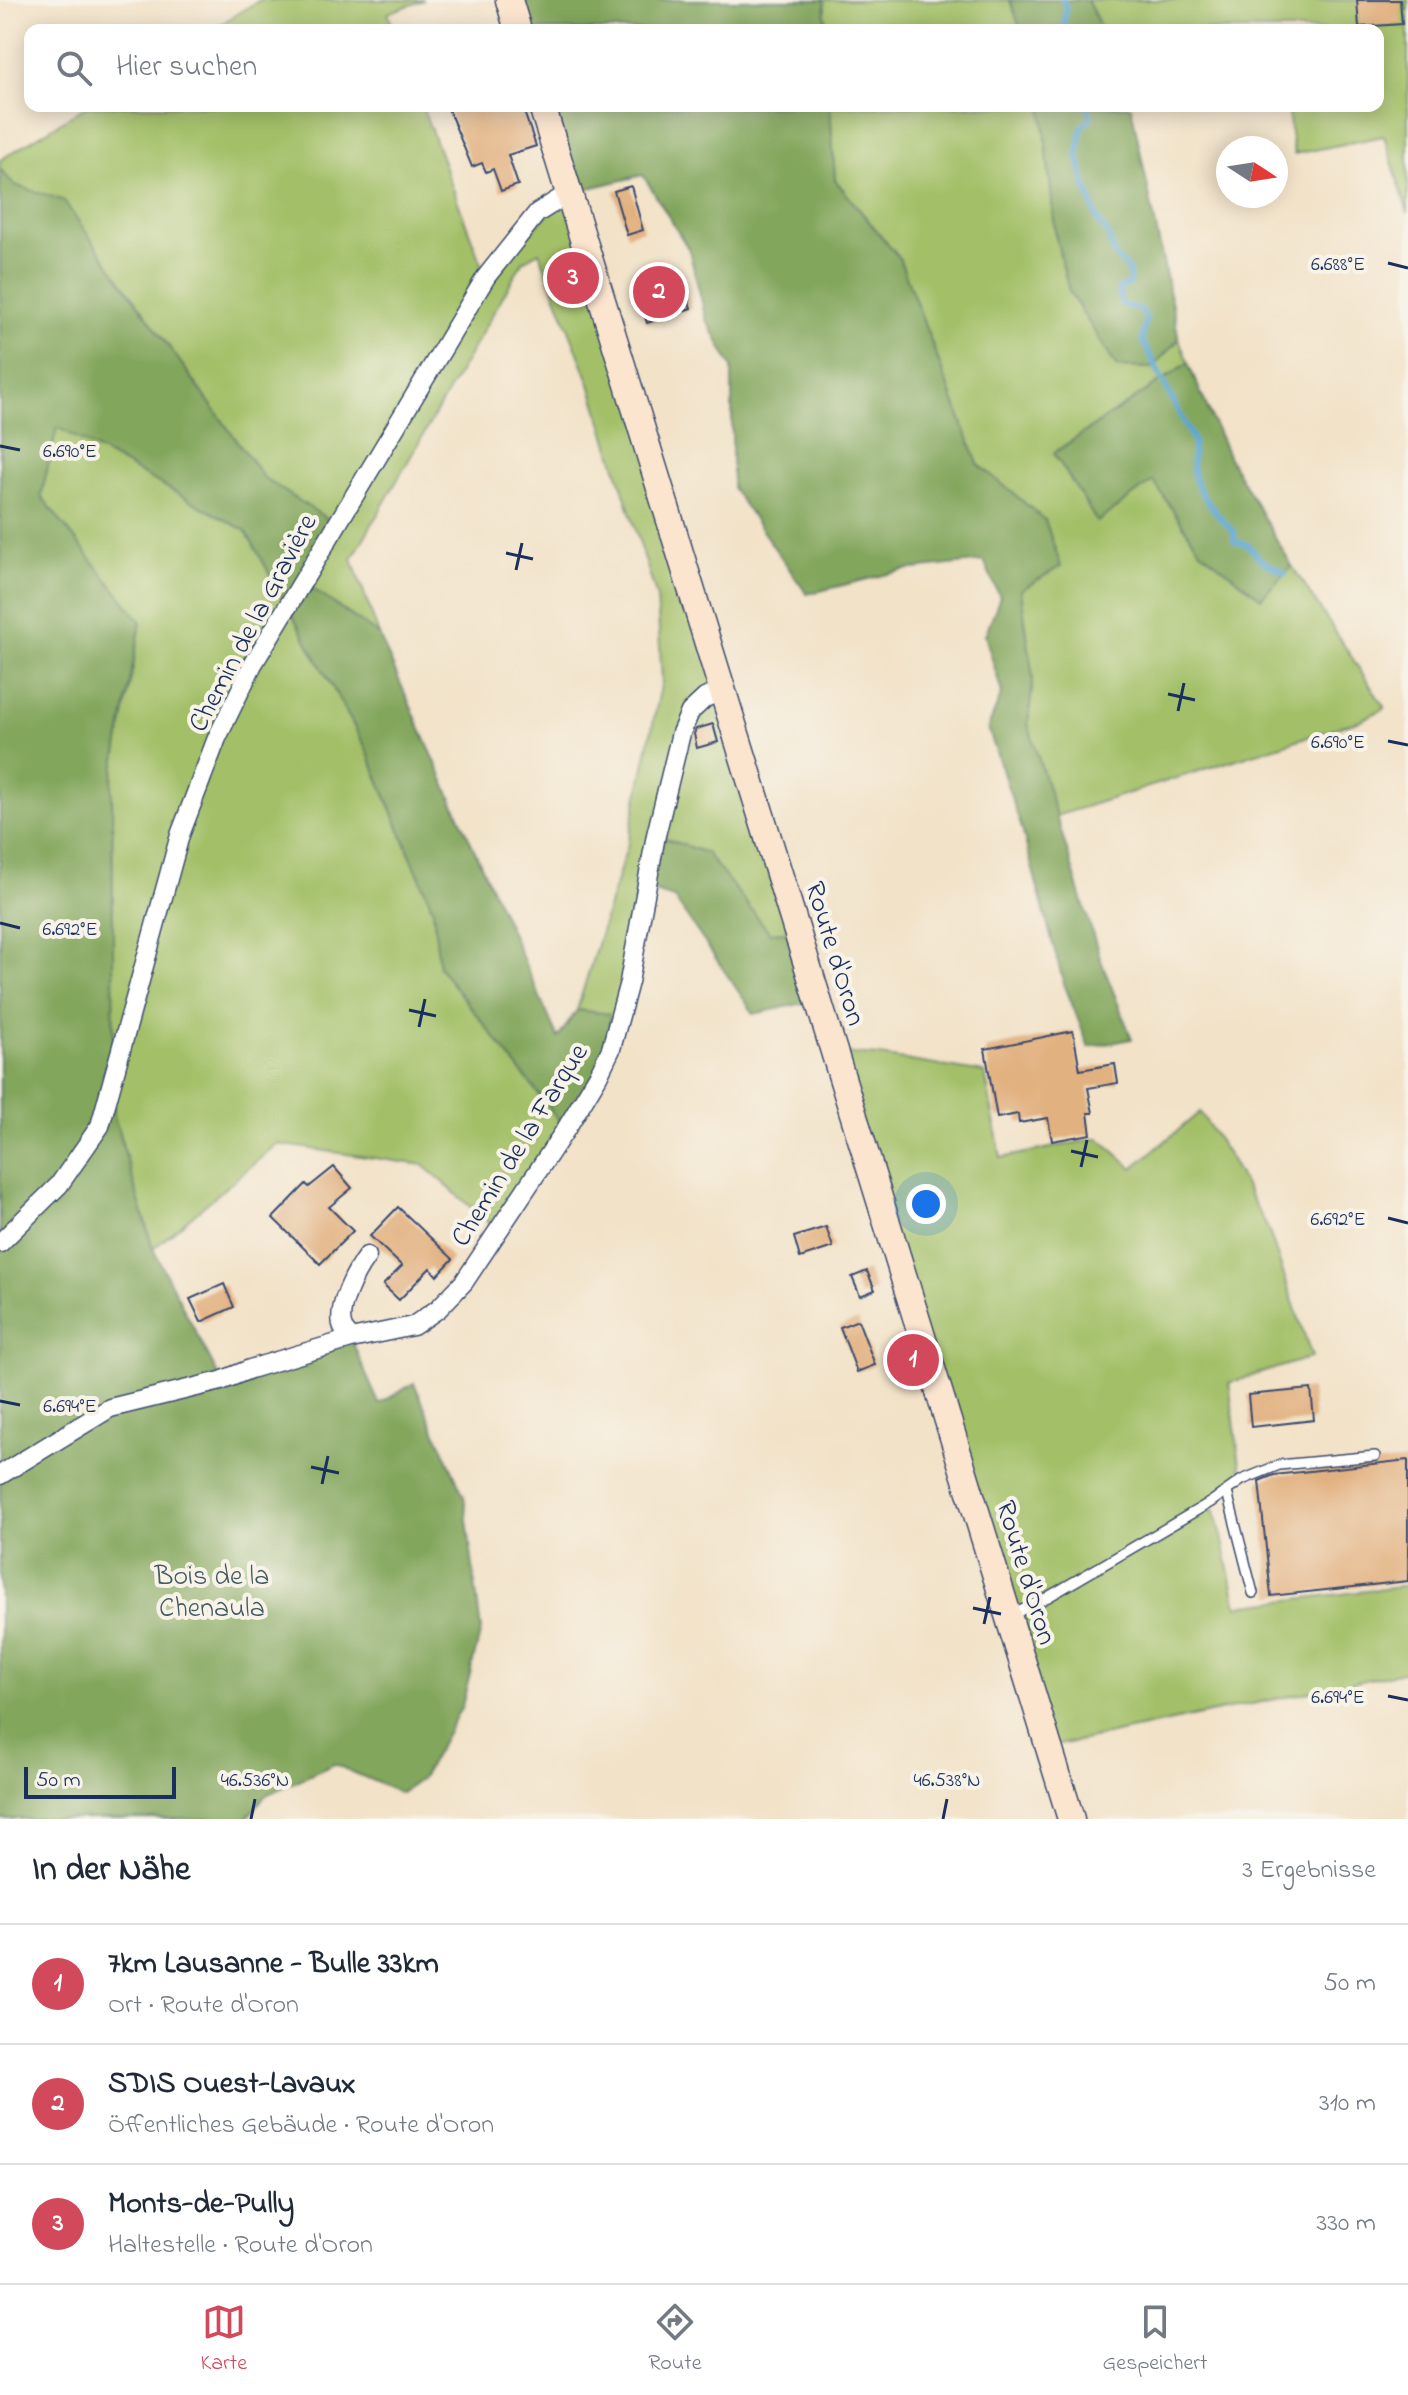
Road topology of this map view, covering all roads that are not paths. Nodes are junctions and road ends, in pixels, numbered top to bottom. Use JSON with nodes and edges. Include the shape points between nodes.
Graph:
{"nodes":[{"id":1,"x":509,"y":0,"type":"edge"},
{"id":2,"x":516,"y":24,"type":"edge"},
{"id":3,"x":544,"y":112,"type":"edge"},
{"id":4,"x":569,"y":193,"type":"junction"},
{"id":5,"x":722,"y":690,"type":"junction"},
{"id":6,"x":0,"y":1243,"type":"edge"},
{"id":7,"x":367,"y":1256,"type":"dead end"},
{"id":8,"x":351,"y":1339,"type":"junction"},
{"id":9,"x":1375,"y":1456,"type":"dead end"},
{"id":10,"x":0,"y":1475,"type":"edge"},
{"id":11,"x":1227,"y":1492,"type":"junction"},
{"id":12,"x":1253,"y":1593,"type":"dead end"},
{"id":13,"x":1009,"y":1616,"type":"junction"},
{"id":14,"x":1071,"y":1819,"type":"edge"}],
"edges":[{"from":1,"to":2,"type":"main road"},
{"from":3,"to":4,"type":"main road","name":"Route d'Oron"},
{"from":4,"to":5,"type":"main road","name":"Route d'Oron"},
{"from":4,"to":6,"type":"street","name":"Chemin de la Gravière","via":[[537,213],[486,277],[253,664],[217,738],[180,835],[100,1126],[59,1185]]},
{"from":5,"to":8,"type":"street","name":"Chemin de la Farque","via":[[690,712],[681,733],[629,982],[598,1076],[464,1282],[413,1326]]},
{"from":5,"to":13,"type":"main road","name":"Route d'Oron"},
{"from":7,"to":8,"type":"street","via":[[342,1309],[343,1328]]},
{"from":8,"to":10,"type":"street","name":"Chemin de la Farque","via":[[221,1381],[110,1408]]},
{"from":9,"to":11,"type":"lane","via":[[1279,1465]]},
{"from":11,"to":12,"type":"lane"},
{"from":11,"to":13,"type":"lane"},
{"from":13,"to":14,"type":"main road","name":"Route d'Oron"}]}
